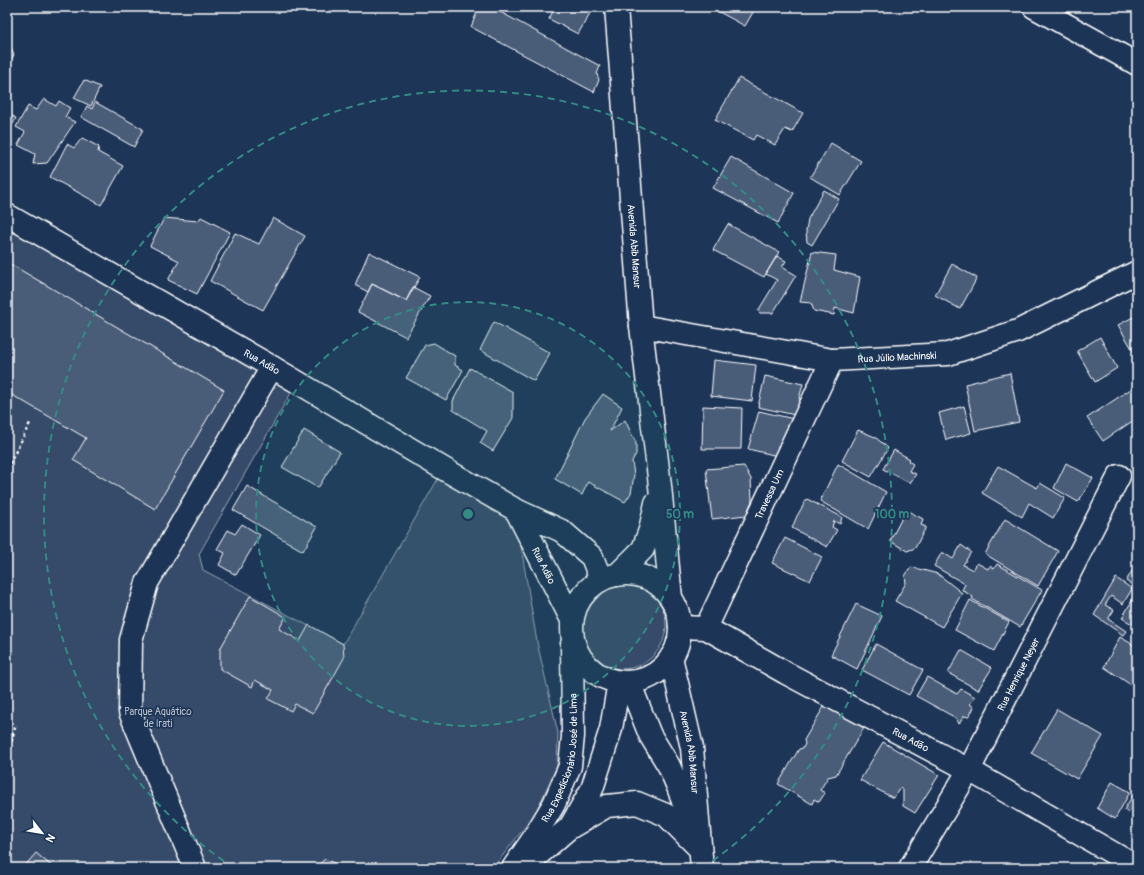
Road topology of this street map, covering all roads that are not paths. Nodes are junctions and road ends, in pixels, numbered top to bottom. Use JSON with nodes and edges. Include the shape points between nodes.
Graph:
{"nodes":[{"id":1,"x":616,"y":7,"type":"edge"},
{"id":2,"x":1034,"y":7,"type":"edge"},
{"id":3,"x":1137,"y":64,"type":"edge"},
{"id":4,"x":7,"y":215,"type":"edge"},
{"id":5,"x":1137,"y":272,"type":"edge"},
{"id":6,"x":641,"y":326,"type":"junction"},
{"id":7,"x":832,"y":360,"type":"junction"},
{"id":8,"x":272,"y":367,"type":"junction"},
{"id":9,"x":1119,"y":476,"type":"dead end"},
{"id":10,"x":660,"y":486,"type":"junction"},
{"id":11,"x":516,"y":510,"type":"junction"},
{"id":12,"x":609,"y":578,"type":"junction"},
{"id":13,"x":670,"y":598,"type":"junction"},
{"id":14,"x":680,"y":627,"type":"junction"},
{"id":15,"x":572,"y":628,"type":"junction"},
{"id":16,"x":706,"y":628,"type":"junction"},
{"id":17,"x":671,"y":657,"type":"junction"},
{"id":18,"x":624,"y":682,"type":"junction"},
{"id":19,"x":969,"y":770,"type":"junction"},
{"id":20,"x":570,"y":827,"type":"junction"},
{"id":21,"x":700,"y":858,"type":"edge"},
{"id":22,"x":1137,"y":867,"type":"edge"},
{"id":23,"x":195,"y":868,"type":"edge"},
{"id":24,"x":513,"y":868,"type":"edge"},
{"id":25,"x":523,"y":868,"type":"edge"},
{"id":26,"x":910,"y":868,"type":"edge"}],
"edges":[{"from":1,"to":6,"type":"street","name":"Avenida Abib Mansur"},
{"from":2,"to":3,"type":"street"},
{"from":4,"to":8,"type":"street","name":"Rua Adão"},
{"from":5,"to":7,"type":"street","name":"Rua Júlio Machinski","via":[[1018,331],[948,354]]},
{"from":6,"to":7,"type":"street","name":"Rua Júlio Machinski"},
{"from":6,"to":10,"type":"street","name":"Avenida Abib Mansur"},
{"from":7,"to":16,"type":"street","name":"Travessa Um"},
{"from":8,"to":11,"type":"street","name":"Rua Adão"},
{"from":8,"to":23,"type":"street","via":[[147,583],[131,640],[130,712]]},
{"from":9,"to":19,"type":"street","name":"Rua Henrique Neyer"},
{"from":10,"to":12,"type":"street","name":"Avenida Abib Mansur","via":[[643,549]]},
{"from":10,"to":13,"type":"street","name":"Avenida Abib Mansur"},
{"from":11,"to":12,"type":"street","name":"Rua Adão","via":[[562,531],[592,557]]},
{"from":11,"to":15,"type":"street","name":"Rua Adão"},
{"from":12,"to":13,"type":"street","via":[[632,574],[647,578],[660,586]]},
{"from":12,"to":15,"type":"street","via":[[587,590],[578,604]]},
{"from":13,"to":14,"type":"street","via":[[677,612]]},
{"from":14,"to":16,"type":"street","name":"Rua Adão"},
{"from":14,"to":17,"type":"street","via":[[678,642]]},
{"from":15,"to":18,"type":"street","via":[[576,650],[583,663],[610,681]]},
{"from":15,"to":24,"type":"street","name":"Rua Expedicionário José de Lima","via":[[573,736],[570,766],[554,804]]},
{"from":16,"to":19,"type":"street","name":"Rua Adão"},
{"from":17,"to":18,"type":"street","via":[[661,669],[647,678]]},
{"from":17,"to":21,"type":"street","name":"Avenida Abib Mansur","via":[[692,748]]},
{"from":18,"to":20,"type":"street","via":[[592,789]]},
{"from":18,"to":21,"type":"street","name":"Avenida Abib Mansur","via":[[650,735],[669,766]]},
{"from":19,"to":22,"type":"street","name":"Rua Adão"},
{"from":19,"to":26,"type":"street","name":"Rua Henrique Neyer"},
{"from":20,"to":21,"type":"street","via":[[606,806],[638,803],[666,815]]},
{"from":20,"to":25,"type":"street"}]}
